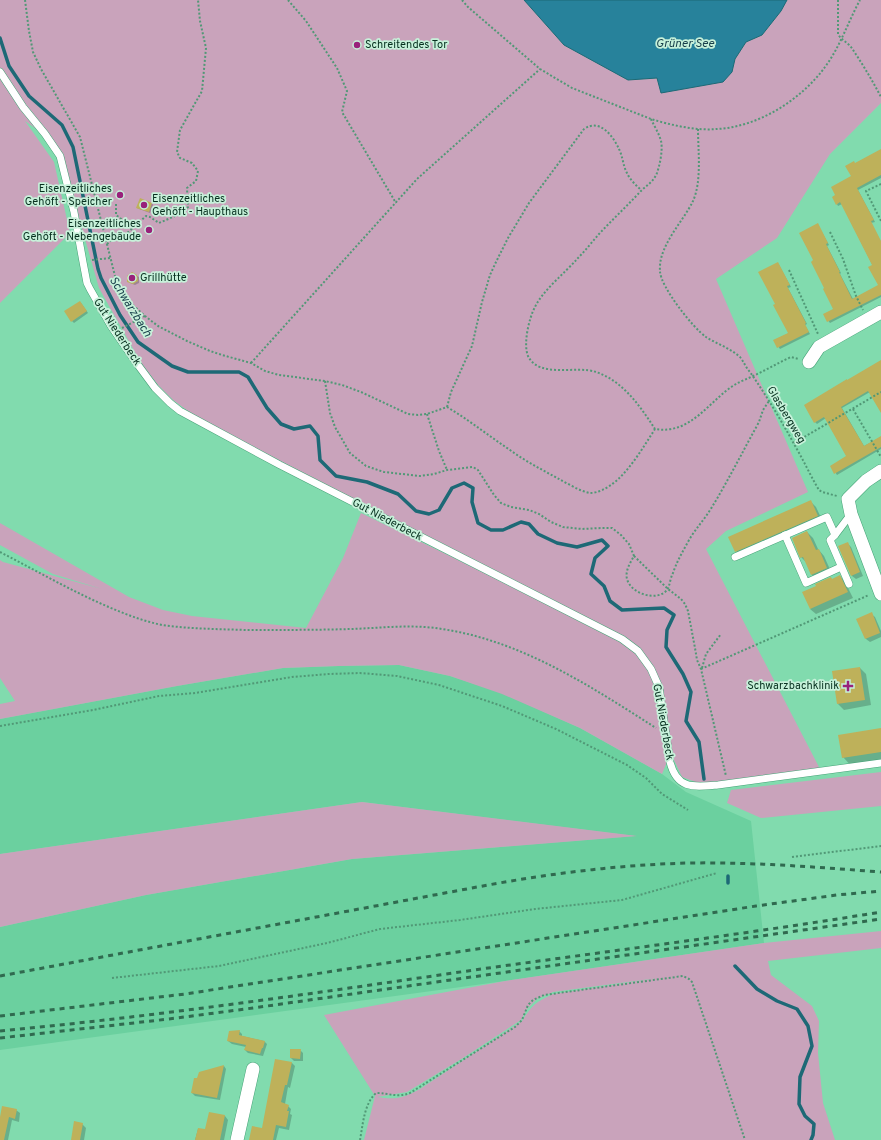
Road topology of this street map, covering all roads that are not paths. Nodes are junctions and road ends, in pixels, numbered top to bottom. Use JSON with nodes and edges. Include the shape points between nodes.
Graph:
{"nodes":[{"id":1,"x":0,"y":72,"type":"edge"},
{"id":2,"x":881,"y":312,"type":"edge"},
{"id":3,"x":809,"y":362,"type":"road end"},
{"id":4,"x":881,"y":472,"type":"edge"},
{"id":5,"x":851,"y":514,"type":"junction"},
{"id":6,"x":785,"y":535,"type":"junction"},
{"id":7,"x":835,"y":535,"type":"junction"},
{"id":8,"x":735,"y":557,"type":"dead end"},
{"id":9,"x":841,"y":567,"type":"junction"},
{"id":10,"x":849,"y":584,"type":"dead end"},
{"id":11,"x":880,"y":592,"type":"edge"},
{"id":12,"x":881,"y":763,"type":"edge"},
{"id":13,"x":253,"y":1070,"type":"dead end"},
{"id":14,"x":237,"y":1140,"type":"edge"}],
"edges":[{"from":1,"to":12,"type":"lane","name":"Gut Niederbeck","via":[[60,156],[90,289],[135,361],[155,388],[180,411],[280,465],[622,639],[638,651],[651,669],[659,687],[672,771],[681,782],[701,787]]},
{"from":2,"to":3,"type":"street","via":[[823,344]]},
{"from":4,"to":5,"type":"street","via":[[866,481],[848,499]]},
{"from":5,"to":7,"type":"lane"},
{"from":5,"to":11,"type":"street"},
{"from":6,"to":7,"type":"lane","via":[[827,517]]},
{"from":6,"to":8,"type":"lane"},
{"from":6,"to":9,"type":"lane","via":[[806,583]]},
{"from":7,"to":9,"type":"lane","via":[[830,540]]},
{"from":9,"to":10,"type":"lane"},
{"from":13,"to":14,"type":"street"}]}
